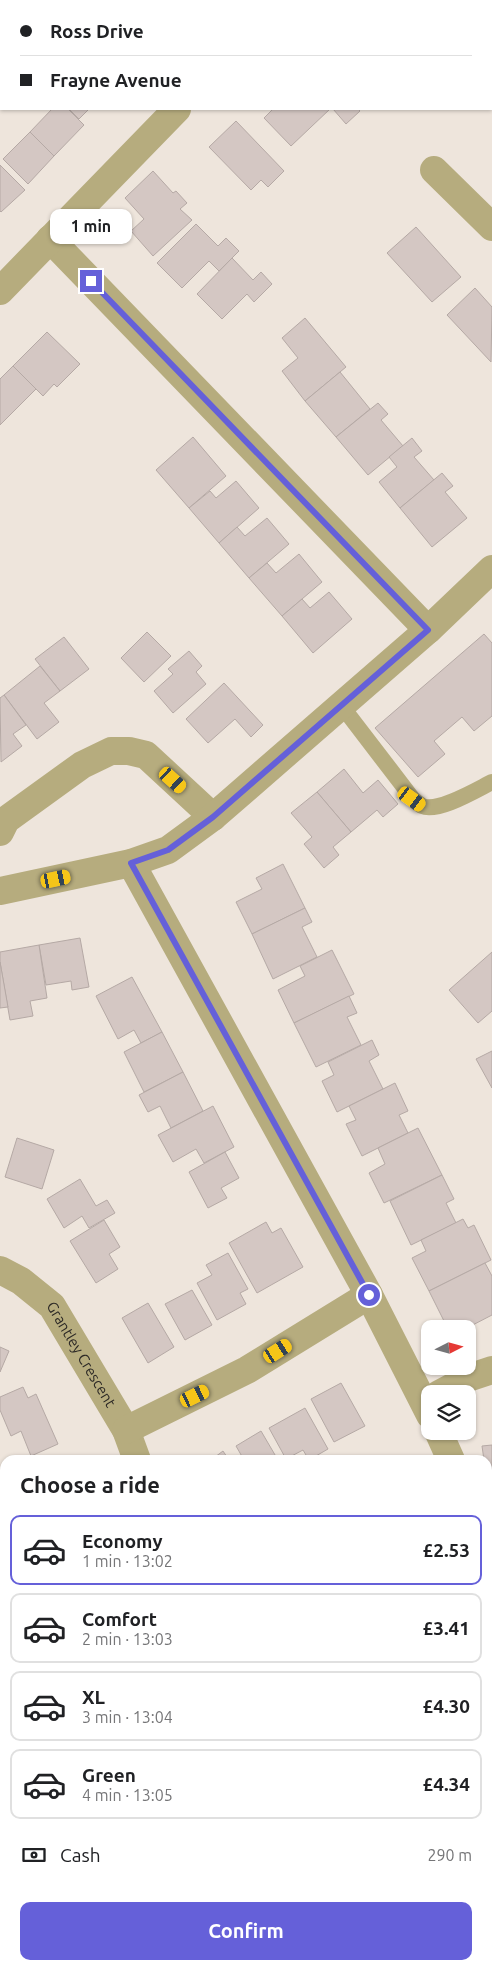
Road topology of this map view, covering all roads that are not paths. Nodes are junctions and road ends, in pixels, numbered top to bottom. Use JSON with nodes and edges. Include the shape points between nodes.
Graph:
{"nodes":[{"id":1,"x":176,"y":110,"type":"edge"},
{"id":2,"x":434,"y":170,"type":"dead end"},
{"id":3,"x":492,"y":227,"type":"edge"},
{"id":4,"x":50,"y":239,"type":"junction"},
{"id":5,"x":0,"y":291,"type":"edge"},
{"id":6,"x":492,"y":569,"type":"edge"},
{"id":7,"x":428,"y":630,"type":"junction"},
{"id":8,"x":341,"y":705,"type":"junction"},
{"id":9,"x":492,"y":782,"type":"edge"},
{"id":10,"x":213,"y":817,"type":"junction"},
{"id":11,"x":0,"y":832,"type":"edge"},
{"id":12,"x":131,"y":863,"type":"junction"},
{"id":13,"x":0,"y":891,"type":"edge"},
{"id":14,"x":0,"y":1270,"type":"edge"},
{"id":15,"x":369,"y":1295,"type":"junction"},
{"id":16,"x":492,"y":1370,"type":"edge"},
{"id":17,"x":421,"y":1385,"type":"edge"},
{"id":18,"x":458,"y":1385,"type":"edge"},
{"id":19,"x":126,"y":1430,"type":"junction"},
{"id":20,"x":442,"y":1440,"type":"edge"},
{"id":21,"x":135,"y":1455,"type":"edge"},
{"id":22,"x":450,"y":1455,"type":"edge"}],
"edges":[{"from":1,"to":4,"type":"street"},
{"from":2,"to":3,"type":"street"},
{"from":4,"to":5,"type":"street"},
{"from":4,"to":7,"type":"street"},
{"from":6,"to":7,"type":"street"},
{"from":7,"to":8,"type":"street"},
{"from":8,"to":9,"type":"lane","via":[[412,799],[423,806],[432,808],[446,804]]},
{"from":8,"to":10,"type":"street"},
{"from":10,"to":11,"type":"street","via":[[146,755],[111,751],[82,765],[6,820]]},
{"from":10,"to":12,"type":"street","via":[[168,850]]},
{"from":12,"to":13,"type":"street"},
{"from":12,"to":15,"type":"street"},
{"from":14,"to":19,"type":"street","name":"Grantley Crescent","via":[[22,1281],[52,1306]]},
{"from":15,"to":17,"type":"street"},
{"from":15,"to":19,"type":"street","via":[[247,1370]]},
{"from":16,"to":18,"type":"street"},
{"from":19,"to":21,"type":"street","name":"Grantley Crescent"},
{"from":20,"to":22,"type":"street"}]}
